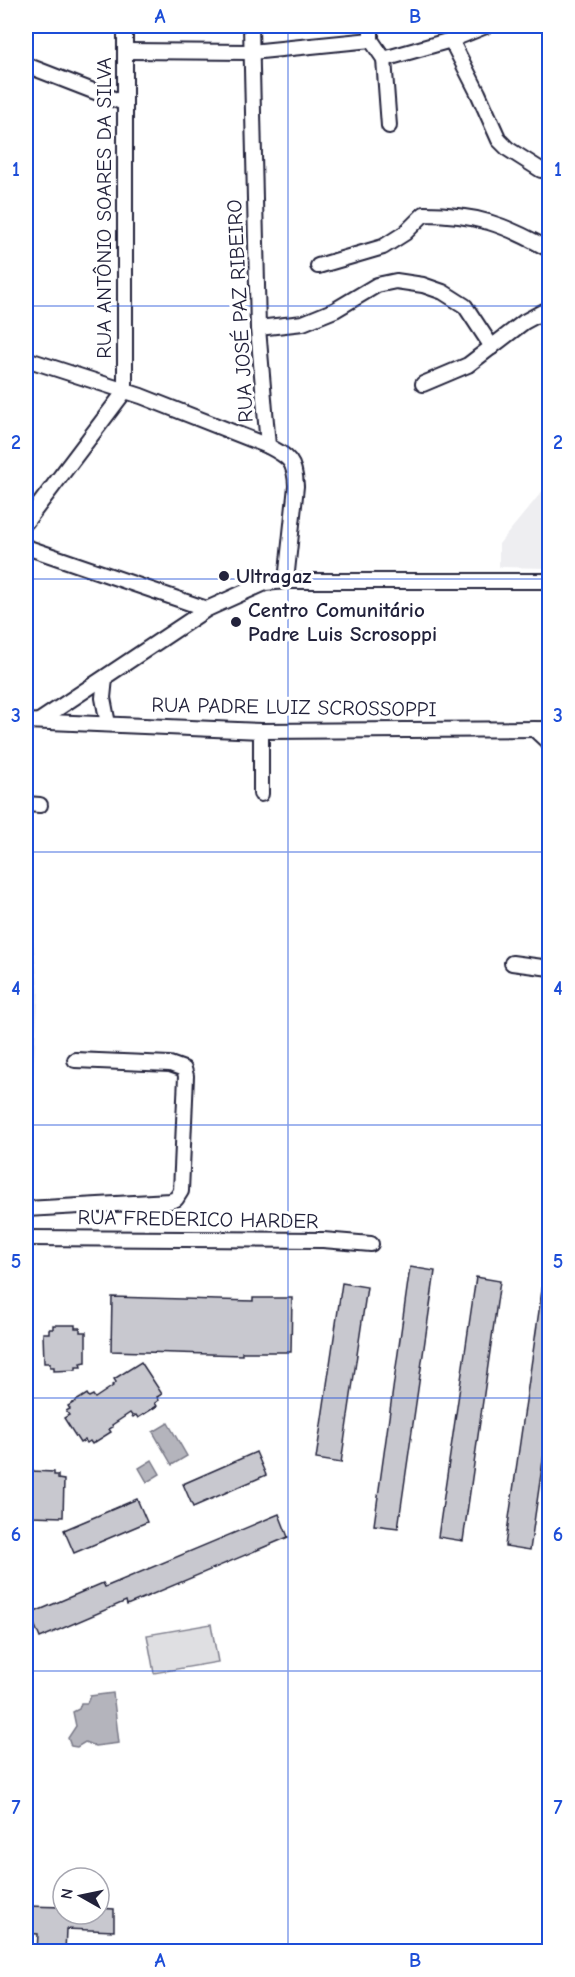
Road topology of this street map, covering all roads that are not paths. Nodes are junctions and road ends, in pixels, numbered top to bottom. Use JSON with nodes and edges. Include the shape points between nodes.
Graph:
{"nodes":[{"id":1,"x":125,"y":26,"type":"edge"},
{"id":2,"x":252,"y":26,"type":"edge"},
{"id":3,"x":371,"y":26,"type":"edge"},
{"id":4,"x":486,"y":26,"type":"edge"},
{"id":5,"x":371,"y":40,"type":"junction"},
{"id":6,"x":451,"y":40,"type":"junction"},
{"id":7,"x":126,"y":51,"type":"junction"},
{"id":8,"x":251,"y":52,"type":"junction"},
{"id":9,"x":384,"y":59,"type":"junction"},
{"id":10,"x":26,"y":65,"type":"edge"},
{"id":11,"x":124,"y":103,"type":"junction"},
{"id":12,"x":389,"y":126,"type":"dead end"},
{"id":13,"x":541,"y":170,"type":"dead end"},
{"id":14,"x":549,"y":250,"type":"edge"},
{"id":15,"x":318,"y":266,"type":"dead end"},
{"id":16,"x":549,"y":308,"type":"edge"},
{"id":17,"x":258,"y":328,"type":"junction"},
{"id":18,"x":492,"y":347,"type":"junction"},
{"id":19,"x":26,"y":359,"type":"edge"},
{"id":20,"x":423,"y":384,"type":"dead end"},
{"id":21,"x":125,"y":392,"type":"junction"},
{"id":22,"x":268,"y":446,"type":"junction"},
{"id":23,"x":26,"y":522,"type":"edge"},
{"id":24,"x":26,"y":548,"type":"edge"},
{"id":25,"x":286,"y":581,"type":"junction"},
{"id":26,"x":549,"y":581,"type":"edge"},
{"id":27,"x":207,"y":609,"type":"junction"},
{"id":28,"x":105,"y":678,"type":"junction"},
{"id":29,"x":32,"y":721,"type":"edge"},
{"id":30,"x":108,"y":724,"type":"junction"},
{"id":31,"x":534,"y":729,"type":"junction"},
{"id":32,"x":549,"y":729,"type":"edge"},
{"id":33,"x":261,"y":731,"type":"junction"},
{"id":34,"x":549,"y":744,"type":"edge"},
{"id":35,"x":261,"y":794,"type":"dead end"},
{"id":36,"x":26,"y":804,"type":"edge"},
{"id":37,"x":40,"y":805,"type":"dead end"},
{"id":38,"x":512,"y":963,"type":"dead end"},
{"id":39,"x":549,"y":968,"type":"edge"},
{"id":40,"x":75,"y":1060,"type":"dead end"},
{"id":41,"x":26,"y":1209,"type":"edge"},
{"id":42,"x":26,"y":1238,"type":"edge"},
{"id":43,"x":371,"y":1244,"type":"dead end"}],
"edges":[{"from":1,"to":7,"type":"street","name":"RUA ANTÔNIO SOARES DA SILVA"},
{"from":2,"to":8,"type":"street","name":"RUA JOSÉ PAZ RIBEIRO"},
{"from":3,"to":5,"type":"street"},
{"from":4,"to":6,"type":"street"},
{"from":5,"to":8,"type":"street"},
{"from":5,"to":9,"type":"street"},
{"from":6,"to":9,"type":"street"},
{"from":6,"to":13,"type":"street","via":[[499,140]]},
{"from":7,"to":8,"type":"street"},
{"from":7,"to":11,"type":"street","name":"RUA ANTÔNIO SOARES DA SILVA"},
{"from":8,"to":17,"type":"street","name":"RUA JOSÉ PAZ RIBEIRO"},
{"from":9,"to":12,"type":"street"},
{"from":10,"to":11,"type":"street"},
{"from":11,"to":21,"type":"street","name":"RUA ANTÔNIO SOARES DA SILVA"},
{"from":14,"to":15,"type":"street","via":[[481,219],[424,214],[383,247]]},
{"from":16,"to":18,"type":"street"},
{"from":17,"to":18,"type":"street","via":[[303,323],[335,310],[377,285],[396,281],[443,292],[465,306]]},
{"from":17,"to":22,"type":"street","name":"RUA JOSÉ PAZ RIBEIRO"},
{"from":18,"to":20,"type":"street","via":[[468,365]]},
{"from":19,"to":21,"type":"street"},
{"from":21,"to":22,"type":"street"},
{"from":21,"to":23,"type":"street"},
{"from":22,"to":25,"type":"street","name":"RUA JOSÉ PAZ RIBEIRO","via":[[288,456],[295,470]]},
{"from":24,"to":27,"type":"street"},
{"from":25,"to":26,"type":"street"},
{"from":25,"to":27,"type":"street","via":[[265,583]]},
{"from":27,"to":28,"type":"street"},
{"from":28,"to":29,"type":"street"},
{"from":28,"to":30,"type":"street","via":[[103,698]]},
{"from":29,"to":30,"type":"street","name":"RUA PADRE LUIZ SCROSSOPPI"},
{"from":30,"to":33,"type":"street","name":"RUA PADRE LUIZ SCROSSOPPI"},
{"from":31,"to":32,"type":"street","name":"RUA PADRE LUIZ SCROSSOPPI"},
{"from":31,"to":33,"type":"street","name":"RUA PADRE LUIZ SCROSSOPPI"},
{"from":31,"to":34,"type":"street"},
{"from":33,"to":35,"type":"street"},
{"from":36,"to":37,"type":"street"},
{"from":38,"to":39,"type":"street"},
{"from":40,"to":41,"type":"street","via":[[170,1064],[184,1069],[181,1191],[170,1202]]},
{"from":42,"to":43,"type":"street","name":"RUA FREDERICO HARDER","via":[[323,1240]]}]}
